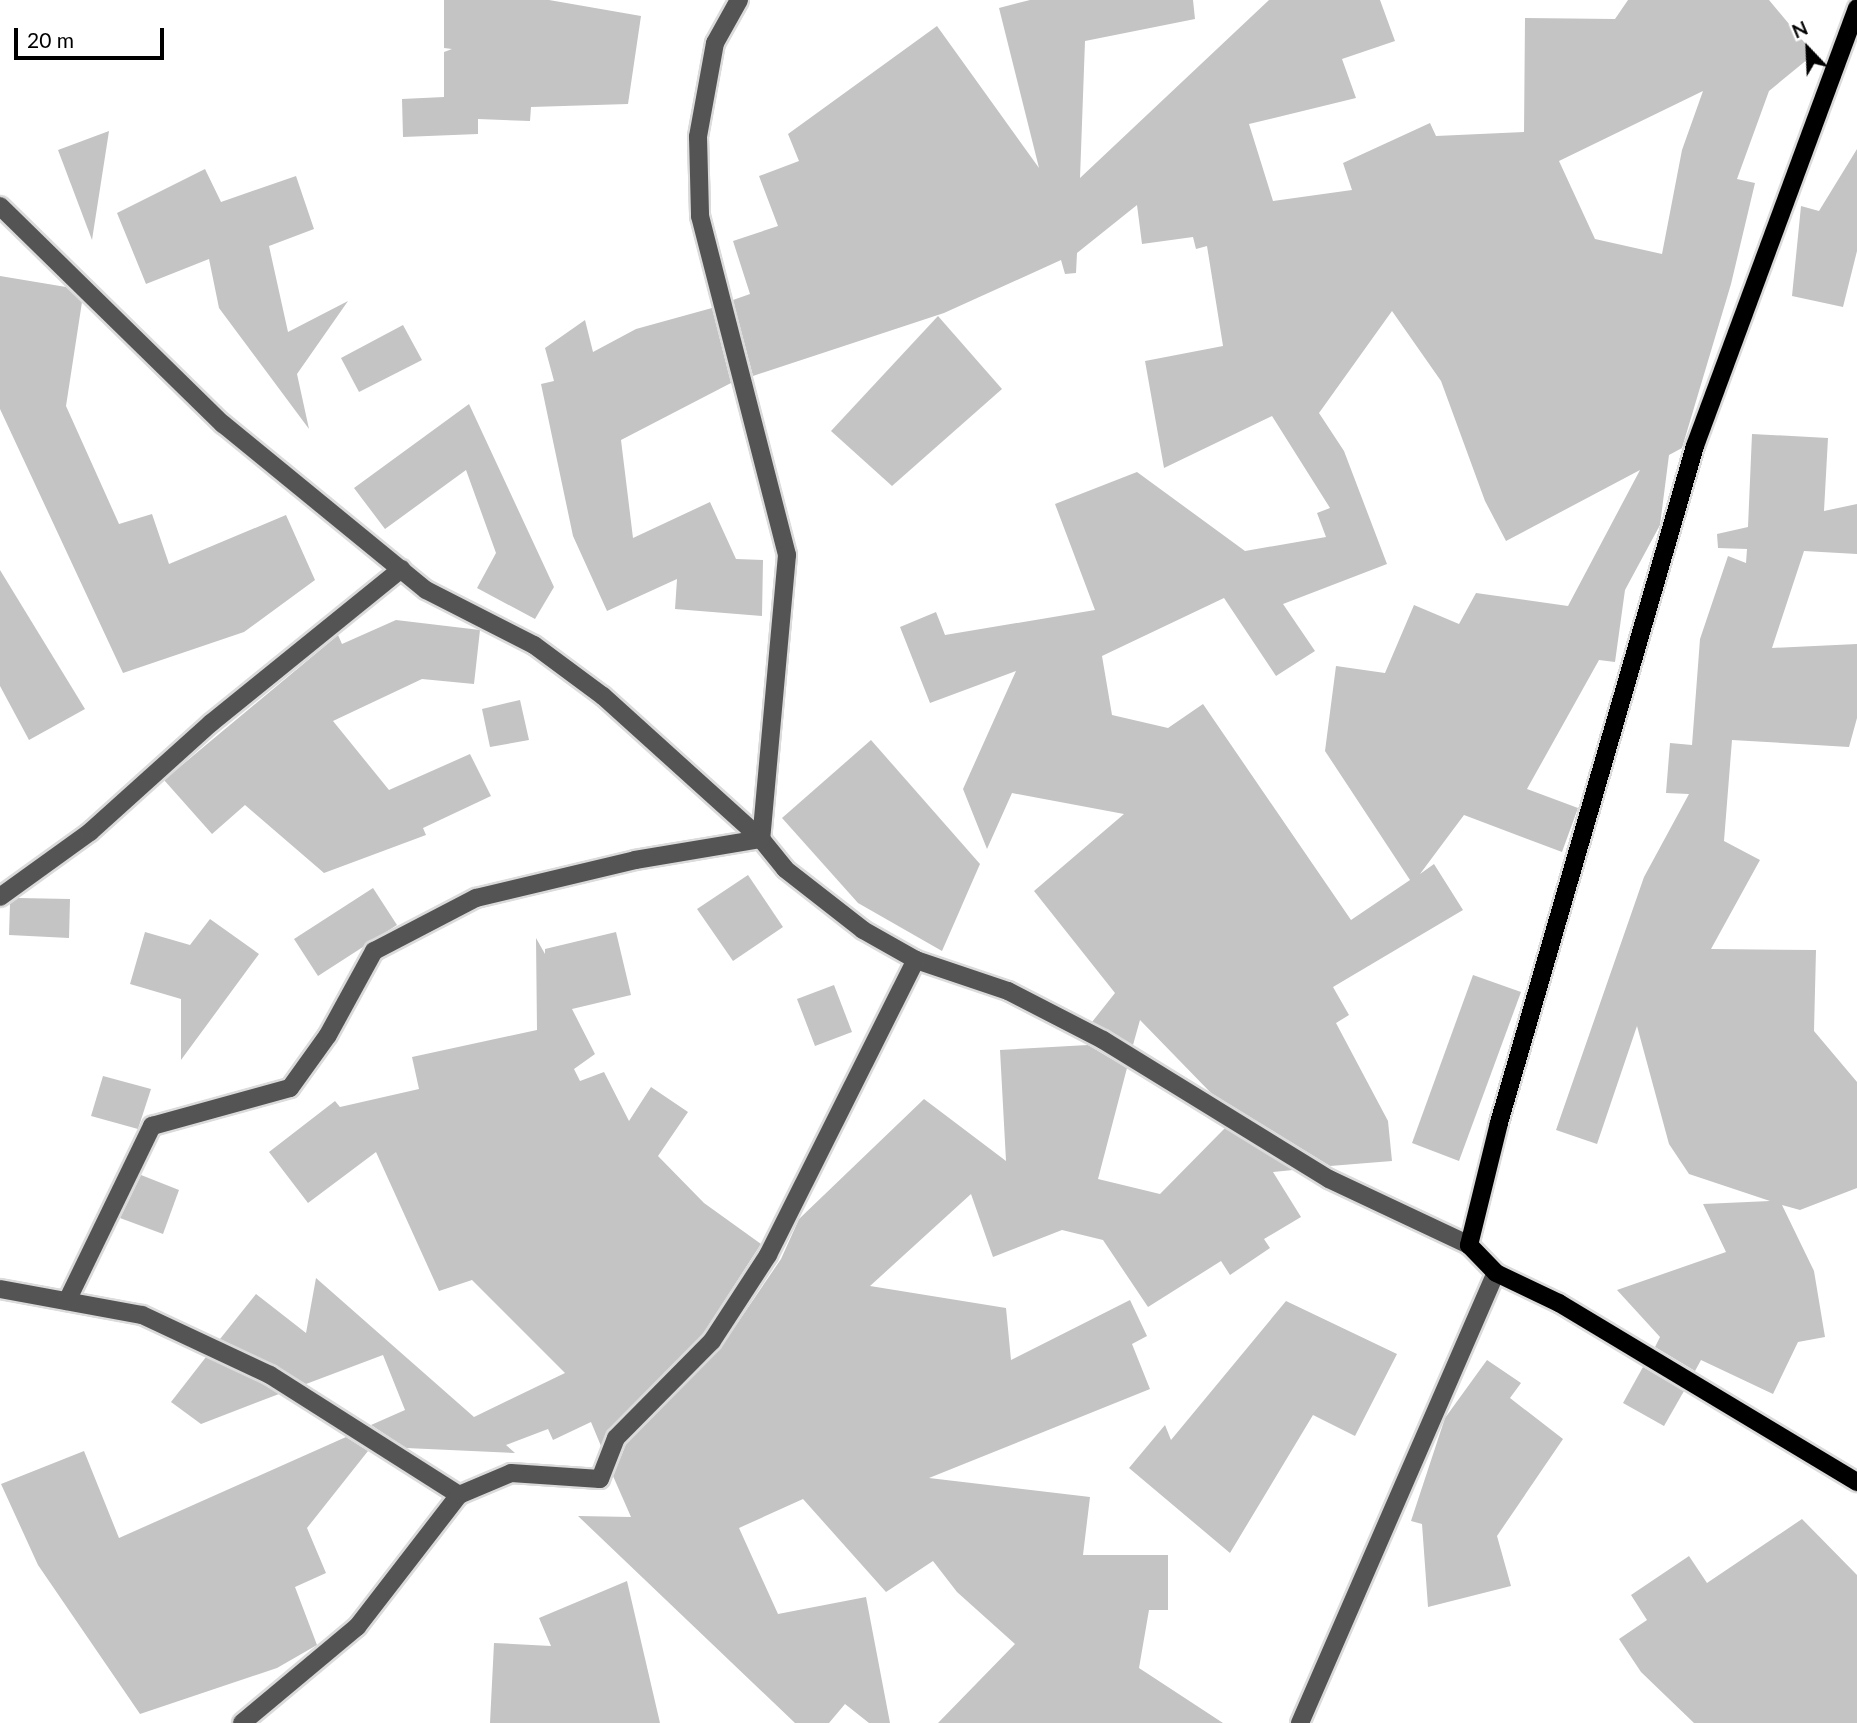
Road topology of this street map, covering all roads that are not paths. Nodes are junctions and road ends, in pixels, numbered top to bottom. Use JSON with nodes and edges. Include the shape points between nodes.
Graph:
{"nodes":[{"id":1,"x":739,"y":0,"type":"edge"},
{"id":2,"x":1857,"y":8,"type":"edge"},
{"id":3,"x":0,"y":206,"type":"edge"},
{"id":4,"x":401,"y":569,"type":"junction"},
{"id":5,"x":761,"y":839,"type":"junction"},
{"id":6,"x":0,"y":897,"type":"edge"},
{"id":7,"x":916,"y":960,"type":"junction"},
{"id":8,"x":1469,"y":1245,"type":"junction"},
{"id":9,"x":1496,"y":1273,"type":"junction"},
{"id":10,"x":0,"y":1289,"type":"edge"},
{"id":11,"x":67,"y":1301,"type":"junction"},
{"id":12,"x":1857,"y":1482,"type":"edge"},
{"id":13,"x":459,"y":1495,"type":"junction"},
{"id":14,"x":243,"y":1723,"type":"edge"},
{"id":15,"x":1300,"y":1723,"type":"edge"}],
"edges":[{"from":1,"to":5,"type":"street","via":[[715,43],[698,137],[700,216],[787,555]]},
{"from":2,"to":8,"type":"main road","via":[[1695,446],[1499,1123]]},
{"from":3,"to":4,"type":"street","via":[[223,424]]},
{"from":4,"to":5,"type":"street","via":[[465,613],[534,645],[603,696]]},
{"from":4,"to":6,"type":"street","via":[[211,723],[90,832]]},
{"from":5,"to":7,"type":"street","via":[[785,870],[863,930]]},
{"from":5,"to":11,"type":"street","via":[[635,860],[476,898],[373,951],[328,1035],[290,1088],[152,1126]]},
{"from":7,"to":8,"type":"street","via":[[1008,991],[1079,1028],[1329,1179]]},
{"from":7,"to":13,"type":"street","via":[[768,1255],[712,1341],[616,1438],[600,1479],[511,1473]]},
{"from":8,"to":9,"type":"main road"},
{"from":9,"to":12,"type":"main road","via":[[1559,1303]]},
{"from":9,"to":15,"type":"street"},
{"from":10,"to":11,"type":"street"},
{"from":11,"to":13,"type":"street","via":[[142,1315],[270,1375]]},
{"from":13,"to":14,"type":"street","via":[[358,1627]]}]}
